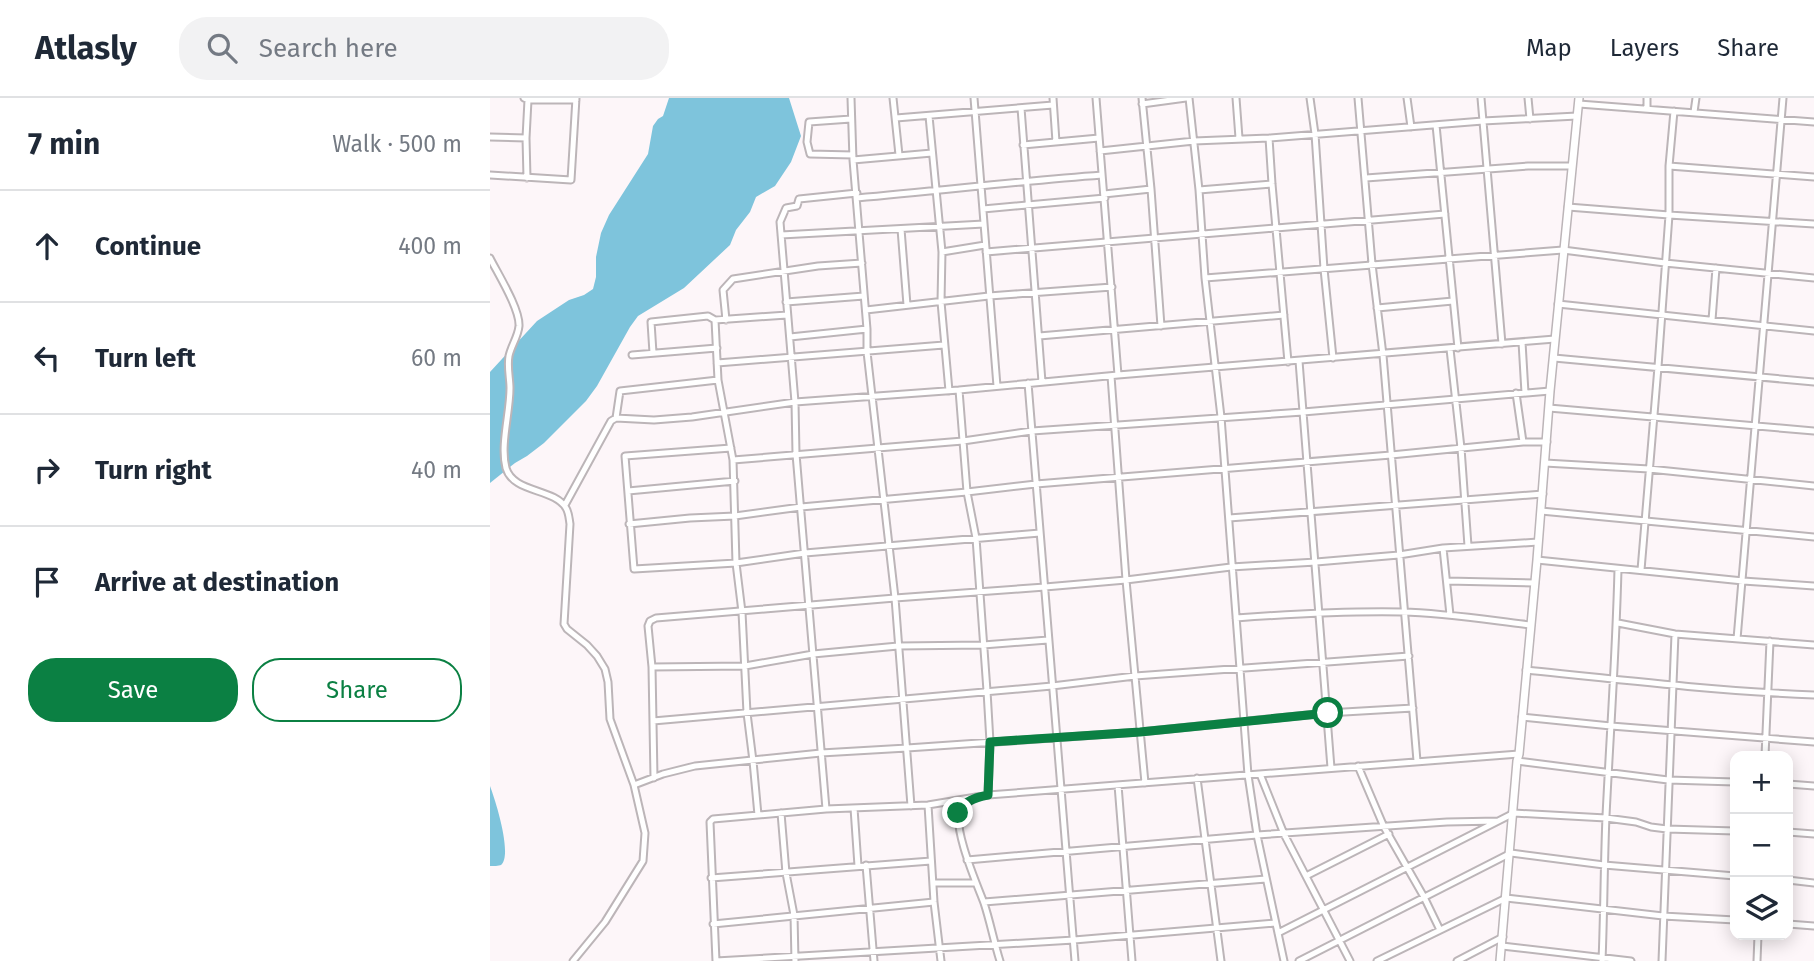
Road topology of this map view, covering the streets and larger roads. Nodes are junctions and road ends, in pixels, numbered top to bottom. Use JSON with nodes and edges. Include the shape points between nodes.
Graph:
{"nodes":[{"id":1,"x":851,"y":98,"type":"edge"},
{"id":2,"x":893,"y":98,"type":"edge"},
{"id":3,"x":974,"y":98,"type":"edge"},
{"id":4,"x":1053,"y":98,"type":"edge"},
{"id":5,"x":1096,"y":98,"type":"edge"},
{"id":6,"x":1187,"y":98,"type":"edge"},
{"id":7,"x":1236,"y":98,"type":"edge"},
{"id":8,"x":1310,"y":98,"type":"edge"},
{"id":9,"x":1358,"y":98,"type":"edge"},
{"id":10,"x":1408,"y":98,"type":"edge"},
{"id":11,"x":1481,"y":98,"type":"edge"},
{"id":12,"x":1528,"y":98,"type":"edge"},
{"id":13,"x":1647,"y":98,"type":"edge"},
{"id":14,"x":1696,"y":98,"type":"edge"},
{"id":15,"x":1783,"y":98,"type":"edge"},
{"id":16,"x":526,"y":99,"type":"edge"},
{"id":17,"x":576,"y":99,"type":"edge"},
{"id":18,"x":1142,"y":101,"type":"edge"},
{"id":19,"x":1579,"y":101,"type":"edge"},
{"id":20,"x":1053,"y":106,"type":"junction"},
{"id":21,"x":1021,"y":108,"type":"junction"},
{"id":22,"x":1647,"y":109,"type":"junction"},
{"id":23,"x":975,"y":111,"type":"junction"},
{"id":24,"x":1674,"y":111,"type":"junction"},
{"id":25,"x":1695,"y":112,"type":"junction"},
{"id":26,"x":929,"y":116,"type":"junction"},
{"id":27,"x":1577,"y":116,"type":"junction"},
{"id":28,"x":896,"y":118,"type":"junction"},
{"id":29,"x":850,"y":119,"type":"junction"},
{"id":30,"x":1530,"y":119,"type":"junction"},
{"id":31,"x":1782,"y":119,"type":"junction"},
{"id":32,"x":1483,"y":121,"type":"junction"},
{"id":33,"x":1814,"y":122,"type":"edge"},
{"id":34,"x":1436,"y":125,"type":"junction"},
{"id":35,"x":1411,"y":127,"type":"junction"},
{"id":36,"x":1361,"y":131,"type":"junction"},
{"id":37,"x":1315,"y":134,"type":"junction"},
{"id":38,"x":490,"y":137,"type":"edge"},
{"id":39,"x":526,"y":138,"type":"junction"},
{"id":40,"x":1099,"y":138,"type":"junction"},
{"id":41,"x":1239,"y":138,"type":"junction"},
{"id":42,"x":1269,"y":138,"type":"junction"},
{"id":43,"x":1194,"y":141,"type":"junction"},
{"id":44,"x":1056,"y":142,"type":"junction"},
{"id":45,"x":1023,"y":145,"type":"junction"},
{"id":46,"x":1147,"y":146,"type":"junction"},
{"id":47,"x":1100,"y":151,"type":"junction"},
{"id":48,"x":932,"y":153,"type":"junction"},
{"id":49,"x":899,"y":155,"type":"junction"},
{"id":50,"x":853,"y":158,"type":"junction"},
{"id":51,"x":1572,"y":166,"type":"junction"},
{"id":52,"x":1669,"y":166,"type":"junction"},
{"id":53,"x":1488,"y":169,"type":"junction"},
{"id":54,"x":1440,"y":172,"type":"junction"},
{"id":55,"x":1778,"y":174,"type":"junction"},
{"id":56,"x":490,"y":175,"type":"edge"},
{"id":57,"x":1102,"y":175,"type":"junction"},
{"id":58,"x":1814,"y":177,"type":"edge"},
{"id":59,"x":527,"y":178,"type":"junction"},
{"id":60,"x":1366,"y":178,"type":"junction"},
{"id":61,"x":1027,"y":180,"type":"junction"},
{"id":62,"x":1272,"y":184,"type":"junction"},
{"id":63,"x":980,"y":186,"type":"junction"},
{"id":64,"x":1151,"y":189,"type":"junction"},
{"id":65,"x":1199,"y":190,"type":"junction"},
{"id":66,"x":936,"y":191,"type":"junction"},
{"id":67,"x":857,"y":196,"type":"junction"},
{"id":68,"x":1104,"y":196,"type":"junction"},
{"id":69,"x":1028,"y":205,"type":"junction"},
{"id":70,"x":1568,"y":207,"type":"junction"},
{"id":71,"x":982,"y":209,"type":"junction"},
{"id":72,"x":1446,"y":214,"type":"junction"},
{"id":73,"x":1669,"y":215,"type":"junction"},
{"id":74,"x":1369,"y":219,"type":"junction"},
{"id":75,"x":1774,"y":220,"type":"junction"},
{"id":76,"x":984,"y":224,"type":"junction"},
{"id":77,"x":1814,"y":224,"type":"edge"},
{"id":78,"x":1321,"y":225,"type":"junction"},
{"id":79,"x":940,"y":227,"type":"junction"},
{"id":80,"x":901,"y":229,"type":"junction"},
{"id":81,"x":1276,"y":229,"type":"junction"},
{"id":82,"x":859,"y":231,"type":"junction"},
{"id":83,"x":1202,"y":234,"type":"junction"},
{"id":84,"x":780,"y":236,"type":"junction"},
{"id":85,"x":1154,"y":238,"type":"junction"},
{"id":86,"x":1108,"y":242,"type":"junction"},
{"id":87,"x":1032,"y":248,"type":"junction"},
{"id":88,"x":986,"y":249,"type":"junction"},
{"id":89,"x":1563,"y":250,"type":"junction"},
{"id":90,"x":942,"y":252,"type":"junction"},
{"id":91,"x":1494,"y":255,"type":"junction"},
{"id":92,"x":490,"y":258,"type":"edge"},
{"id":93,"x":1450,"y":258,"type":"junction"},
{"id":94,"x":862,"y":263,"type":"junction"},
{"id":95,"x":1665,"y":263,"type":"junction"},
{"id":96,"x":1372,"y":264,"type":"junction"},
{"id":97,"x":1716,"y":268,"type":"junction"},
{"id":98,"x":1324,"y":269,"type":"junction"},
{"id":99,"x":783,"y":271,"type":"junction"},
{"id":100,"x":1280,"y":273,"type":"junction"},
{"id":101,"x":1769,"y":274,"type":"junction"},
{"id":102,"x":1205,"y":278,"type":"junction"},
{"id":103,"x":1814,"y":278,"type":"edge"},
{"id":104,"x":1112,"y":287,"type":"junction"},
{"id":105,"x":1035,"y":293,"type":"junction"},
{"id":106,"x":864,"y":296,"type":"junction"},
{"id":107,"x":989,"y":296,"type":"junction"},
{"id":108,"x":1453,"y":301,"type":"junction"},
{"id":109,"x":786,"y":302,"type":"junction"},
{"id":110,"x":941,"y":302,"type":"junction"},
{"id":111,"x":1558,"y":304,"type":"junction"},
{"id":112,"x":907,"y":305,"type":"junction"},
{"id":113,"x":1377,"y":308,"type":"junction"},
{"id":114,"x":866,"y":310,"type":"junction"},
{"id":115,"x":788,"y":315,"type":"junction"},
{"id":116,"x":1284,"y":315,"type":"junction"},
{"id":117,"x":1662,"y":315,"type":"junction"},
{"id":118,"x":715,"y":320,"type":"junction"},
{"id":119,"x":726,"y":320,"type":"junction"},
{"id":120,"x":1712,"y":320,"type":"junction"},
{"id":121,"x":1210,"y":322,"type":"junction"},
{"id":122,"x":1161,"y":326,"type":"junction"},
{"id":123,"x":1764,"y":326,"type":"junction"},
{"id":124,"x":867,"y":329,"type":"junction"},
{"id":125,"x":1114,"y":329,"type":"junction"},
{"id":126,"x":1814,"y":331,"type":"edge"},
{"id":127,"x":1039,"y":335,"type":"junction"},
{"id":128,"x":790,"y":337,"type":"junction"},
{"id":129,"x":1555,"y":339,"type":"junction"},
{"id":130,"x":1522,"y":342,"type":"junction"},
{"id":131,"x":1502,"y":344,"type":"junction"},
{"id":132,"x":944,"y":345,"type":"junction"},
{"id":133,"x":717,"y":348,"type":"junction"},
{"id":134,"x":1458,"y":348,"type":"junction"},
{"id":135,"x":1450,"y":349,"type":"junction"},
{"id":136,"x":867,"y":352,"type":"junction"},
{"id":137,"x":653,"y":354,"type":"junction"},
{"id":138,"x":632,"y":355,"type":"dead end"},
{"id":139,"x":1383,"y":355,"type":"junction"},
{"id":140,"x":792,"y":357,"type":"junction"},
{"id":141,"x":1333,"y":358,"type":"junction"},
{"id":142,"x":1554,"y":358,"type":"junction"},
{"id":143,"x":1299,"y":361,"type":"junction"},
{"id":144,"x":1288,"y":362,"type":"junction"},
{"id":145,"x":717,"y":363,"type":"junction"},
{"id":146,"x":1216,"y":368,"type":"junction"},
{"id":147,"x":1658,"y":368,"type":"junction"},
{"id":148,"x":1114,"y":376,"type":"junction"},
{"id":149,"x":1759,"y":376,"type":"junction"},
{"id":150,"x":718,"y":380,"type":"junction"},
{"id":151,"x":1042,"y":382,"type":"junction"},
{"id":152,"x":1814,"y":382,"type":"edge"},
{"id":153,"x":1027,"y":383,"type":"junction"},
{"id":154,"x":996,"y":386,"type":"junction"},
{"id":155,"x":959,"y":390,"type":"junction"},
{"id":156,"x":949,"y":391,"type":"junction"},
{"id":157,"x":1550,"y":391,"type":"junction"},
{"id":158,"x":1516,"y":393,"type":"junction"},
{"id":159,"x":1525,"y":393,"type":"junction"},
{"id":160,"x":873,"y":397,"type":"junction"},
{"id":161,"x":1455,"y":398,"type":"junction"},
{"id":162,"x":795,"y":402,"type":"junction"},
{"id":163,"x":1387,"y":404,"type":"junction"},
{"id":164,"x":1549,"y":408,"type":"junction"},
{"id":165,"x":1303,"y":412,"type":"junction"},
{"id":166,"x":725,"y":413,"type":"junction"},
{"id":167,"x":1221,"y":417,"type":"junction"},
{"id":168,"x":1654,"y":417,"type":"junction"},
{"id":169,"x":616,"y":418,"type":"junction"},
{"id":170,"x":1115,"y":425,"type":"junction"},
{"id":171,"x":1756,"y":425,"type":"junction"},
{"id":172,"x":1032,"y":431,"type":"junction"},
{"id":173,"x":1814,"y":431,"type":"edge"},
{"id":174,"x":963,"y":441,"type":"junction"},
{"id":175,"x":1523,"y":442,"type":"junction"},
{"id":176,"x":1547,"y":442,"type":"junction"},
{"id":177,"x":731,"y":448,"type":"junction"},
{"id":178,"x":1461,"y":448,"type":"junction"},
{"id":179,"x":879,"y":449,"type":"junction"},
{"id":180,"x":796,"y":454,"type":"junction"},
{"id":181,"x":1391,"y":455,"type":"junction"},
{"id":182,"x":733,"y":460,"type":"junction"},
{"id":183,"x":1307,"y":461,"type":"junction"},
{"id":184,"x":1545,"y":463,"type":"junction"},
{"id":185,"x":1224,"y":468,"type":"junction"},
{"id":186,"x":1649,"y":470,"type":"junction"},
{"id":187,"x":1119,"y":478,"type":"junction"},
{"id":188,"x":1750,"y":479,"type":"junction"},
{"id":189,"x":735,"y":481,"type":"junction"},
{"id":190,"x":1036,"y":484,"type":"junction"},
{"id":191,"x":1814,"y":486,"type":"edge"},
{"id":192,"x":628,"y":491,"type":"junction"},
{"id":193,"x":967,"y":492,"type":"junction"},
{"id":194,"x":1543,"y":494,"type":"junction"},
{"id":195,"x":884,"y":499,"type":"junction"},
{"id":196,"x":1464,"y":500,"type":"junction"},
{"id":197,"x":565,"y":505,"type":"junction"},
{"id":198,"x":1396,"y":505,"type":"junction"},
{"id":199,"x":801,"y":508,"type":"junction"},
{"id":200,"x":1541,"y":511,"type":"junction"},
{"id":201,"x":1311,"y":512,"type":"junction"},
{"id":202,"x":735,"y":516,"type":"junction"},
{"id":203,"x":1229,"y":518,"type":"junction"},
{"id":204,"x":1644,"y":521,"type":"junction"},
{"id":205,"x":629,"y":524,"type":"junction"},
{"id":206,"x":1746,"y":530,"type":"junction"},
{"id":207,"x":1040,"y":533,"type":"junction"},
{"id":208,"x":1814,"y":537,"type":"edge"},
{"id":209,"x":976,"y":538,"type":"junction"},
{"id":210,"x":1538,"y":542,"type":"junction"},
{"id":211,"x":1468,"y":546,"type":"junction"},
{"id":212,"x":890,"y":547,"type":"junction"},
{"id":213,"x":1443,"y":548,"type":"junction"},
{"id":214,"x":805,"y":553,"type":"junction"},
{"id":215,"x":1399,"y":555,"type":"junction"},
{"id":216,"x":1537,"y":560,"type":"junction"},
{"id":217,"x":1316,"y":562,"type":"junction"},
{"id":218,"x":736,"y":563,"type":"junction"},
{"id":219,"x":1231,"y":567,"type":"junction"},
{"id":220,"x":1618,"y":569,"type":"junction"},
{"id":221,"x":1641,"y":570,"type":"junction"},
{"id":222,"x":1126,"y":580,"type":"junction"},
{"id":223,"x":1447,"y":581,"type":"junction"},
{"id":224,"x":1743,"y":581,"type":"junction"},
{"id":225,"x":1535,"y":583,"type":"junction"},
{"id":226,"x":1814,"y":586,"type":"edge"},
{"id":227,"x":1045,"y":587,"type":"junction"},
{"id":228,"x":980,"y":592,"type":"junction"},
{"id":229,"x":895,"y":598,"type":"junction"},
{"id":230,"x":810,"y":605,"type":"junction"},
{"id":231,"x":742,"y":612,"type":"junction"},
{"id":232,"x":1404,"y":612,"type":"junction"},
{"id":233,"x":1319,"y":613,"type":"junction"},
{"id":234,"x":1450,"y":615,"type":"junction"},
{"id":235,"x":1236,"y":618,"type":"junction"},
{"id":236,"x":1618,"y":623,"type":"junction"},
{"id":237,"x":1531,"y":625,"type":"junction"},
{"id":238,"x":1675,"y":634,"type":"junction"},
{"id":239,"x":1737,"y":639,"type":"junction"},
{"id":240,"x":1048,"y":640,"type":"junction"},
{"id":241,"x":1770,"y":641,"type":"junction"},
{"id":242,"x":983,"y":645,"type":"junction"},
{"id":243,"x":1814,"y":645,"type":"edge"},
{"id":244,"x":898,"y":646,"type":"junction"},
{"id":245,"x":813,"y":654,"type":"junction"},
{"id":246,"x":1409,"y":656,"type":"junction"},
{"id":247,"x":1323,"y":663,"type":"junction"},
{"id":248,"x":745,"y":666,"type":"junction"},
{"id":249,"x":652,"y":667,"type":"junction"},
{"id":250,"x":1239,"y":669,"type":"junction"},
{"id":251,"x":1526,"y":670,"type":"junction"},
{"id":252,"x":1135,"y":676,"type":"junction"},
{"id":253,"x":1613,"y":679,"type":"junction"},
{"id":254,"x":1052,"y":686,"type":"junction"},
{"id":255,"x":1673,"y":686,"type":"junction"},
{"id":256,"x":987,"y":691,"type":"junction"},
{"id":257,"x":1768,"y":693,"type":"junction"},
{"id":258,"x":1814,"y":695,"type":"edge"},
{"id":259,"x":904,"y":699,"type":"junction"},
{"id":260,"x":817,"y":706,"type":"junction"},
{"id":261,"x":1413,"y":708,"type":"junction"},
{"id":262,"x":747,"y":713,"type":"junction"},
{"id":263,"x":1328,"y":713,"type":"junction"},
{"id":264,"x":1522,"y":717,"type":"junction"},
{"id":265,"x":653,"y":721,"type":"junction"},
{"id":266,"x":1244,"y":722,"type":"junction"},
{"id":267,"x":1611,"y":726,"type":"junction"},
{"id":268,"x":1671,"y":731,"type":"junction"},
{"id":269,"x":1140,"y":732,"type":"junction"},
{"id":270,"x":1766,"y":737,"type":"junction"},
{"id":271,"x":1056,"y":738,"type":"junction"},
{"id":272,"x":1814,"y":741,"type":"edge"},
{"id":273,"x":990,"y":742,"type":"junction"},
{"id":274,"x":907,"y":748,"type":"junction"},
{"id":275,"x":1765,"y":751,"type":"edge"},
{"id":276,"x":821,"y":753,"type":"junction"},
{"id":277,"x":1518,"y":758,"type":"junction"},
{"id":278,"x":753,"y":761,"type":"junction"},
{"id":279,"x":1417,"y":761,"type":"junction"},
{"id":280,"x":1358,"y":766,"type":"junction"},
{"id":281,"x":1331,"y":768,"type":"junction"},
{"id":282,"x":1608,"y":772,"type":"junction"},
{"id":283,"x":1261,"y":774,"type":"junction"},
{"id":284,"x":1248,"y":775,"type":"junction"},
{"id":285,"x":654,"y":778,"type":"junction"},
{"id":286,"x":1197,"y":778,"type":"junction"},
{"id":287,"x":1668,"y":780,"type":"junction"},
{"id":288,"x":1730,"y":782,"type":"edge"},
{"id":289,"x":1146,"y":783,"type":"junction"},
{"id":290,"x":1793,"y":784,"type":"edge"},
{"id":291,"x":634,"y":785,"type":"junction"},
{"id":292,"x":1118,"y":785,"type":"junction"},
{"id":293,"x":1814,"y":786,"type":"edge"},
{"id":294,"x":1061,"y":790,"type":"junction"},
{"id":295,"x":988,"y":795,"type":"junction"},
{"id":296,"x":976,"y":797,"type":"junction"},
{"id":297,"x":928,"y":805,"type":"junction"},
{"id":298,"x":911,"y":806,"type":"junction"},
{"id":299,"x":854,"y":808,"type":"junction"},
{"id":300,"x":826,"y":809,"type":"junction"},
{"id":301,"x":781,"y":813,"type":"junction"},
{"id":302,"x":1514,"y":813,"type":"junction"},
{"id":303,"x":758,"y":815,"type":"junction"},
{"id":304,"x":1606,"y":818,"type":"junction"},
{"id":305,"x":1498,"y":821,"type":"junction"},
{"id":306,"x":1384,"y":827,"type":"junction"},
{"id":307,"x":1667,"y":829,"type":"junction"},
{"id":308,"x":1730,"y":831,"type":"edge"},
{"id":309,"x":1793,"y":832,"type":"edge"},
{"id":310,"x":1284,"y":834,"type":"junction"},
{"id":311,"x":1389,"y":834,"type":"junction"},
{"id":312,"x":1814,"y":834,"type":"edge"},
{"id":313,"x":1257,"y":835,"type":"junction"},
{"id":314,"x":1205,"y":841,"type":"junction"},
{"id":315,"x":1124,"y":848,"type":"junction"},
{"id":316,"x":1066,"y":852,"type":"junction"},
{"id":317,"x":1511,"y":853,"type":"junction"},
{"id":318,"x":967,"y":860,"type":"junction"},
{"id":319,"x":931,"y":861,"type":"junction"},
{"id":320,"x":866,"y":865,"type":"junction"},
{"id":321,"x":1604,"y":865,"type":"junction"},
{"id":322,"x":858,"y":866,"type":"junction"},
{"id":323,"x":1406,"y":867,"type":"junction"},
{"id":324,"x":1664,"y":870,"type":"junction"},
{"id":325,"x":786,"y":873,"type":"junction"},
{"id":326,"x":1306,"y":876,"type":"junction"},
{"id":327,"x":1730,"y":876,"type":"edge"},
{"id":328,"x":711,"y":878,"type":"junction"},
{"id":329,"x":1266,"y":879,"type":"junction"},
{"id":330,"x":1793,"y":881,"type":"edge"},
{"id":331,"x":933,"y":883,"type":"junction"},
{"id":332,"x":975,"y":883,"type":"junction"},
{"id":333,"x":1814,"y":883,"type":"edge"},
{"id":334,"x":1210,"y":885,"type":"junction"},
{"id":335,"x":1127,"y":891,"type":"junction"},
{"id":336,"x":1070,"y":896,"type":"junction"},
{"id":337,"x":1424,"y":897,"type":"junction"},
{"id":338,"x":1506,"y":898,"type":"junction"},
{"id":339,"x":934,"y":902,"type":"junction"},
{"id":340,"x":984,"y":902,"type":"junction"},
{"id":341,"x":869,"y":907,"type":"junction"},
{"id":342,"x":1323,"y":909,"type":"junction"},
{"id":343,"x":1604,"y":910,"type":"junction"},
{"id":344,"x":794,"y":915,"type":"junction"},
{"id":345,"x":1663,"y":916,"type":"junction"},
{"id":346,"x":1730,"y":920,"type":"edge"},
{"id":347,"x":1275,"y":923,"type":"junction"},
{"id":348,"x":713,"y":924,"type":"junction"},
{"id":349,"x":1793,"y":924,"type":"edge"},
{"id":350,"x":1814,"y":926,"type":"edge"},
{"id":351,"x":1216,"y":928,"type":"junction"},
{"id":352,"x":1440,"y":930,"type":"junction"},
{"id":353,"x":1278,"y":933,"type":"junction"},
{"id":354,"x":1130,"y":934,"type":"junction"},
{"id":355,"x":1073,"y":940,"type":"junction"},
{"id":356,"x":1758,"y":940,"type":"edge"},
{"id":357,"x":1340,"y":941,"type":"junction"},
{"id":358,"x":1502,"y":942,"type":"junction"},
{"id":359,"x":995,"y":944,"type":"junction"},
{"id":360,"x":940,"y":947,"type":"junction"},
{"id":361,"x":873,"y":952,"type":"junction"},
{"id":362,"x":795,"y":958,"type":"edge"},
{"id":363,"x":1602,"y":960,"type":"edge"},
{"id":364,"x":573,"y":961,"type":"edge"},
{"id":365,"x":716,"y":961,"type":"edge"},
{"id":366,"x":874,"y":961,"type":"edge"},
{"id":367,"x":941,"y":961,"type":"edge"},
{"id":368,"x":1000,"y":961,"type":"edge"},
{"id":369,"x":1075,"y":961,"type":"edge"},
{"id":370,"x":1132,"y":961,"type":"edge"},
{"id":371,"x":1221,"y":961,"type":"edge"},
{"id":372,"x":1284,"y":961,"type":"edge"},
{"id":373,"x":1299,"y":961,"type":"edge"},
{"id":374,"x":1350,"y":961,"type":"edge"},
{"id":375,"x":1377,"y":961,"type":"edge"},
{"id":376,"x":1457,"y":961,"type":"edge"},
{"id":377,"x":1500,"y":961,"type":"edge"},
{"id":378,"x":1631,"y":961,"type":"edge"},
{"id":379,"x":1662,"y":961,"type":"edge"},
{"id":380,"x":1757,"y":961,"type":"edge"}],
"edges":[{"from":1,"to":29,"type":"street"},
{"from":2,"to":28,"type":"street"},
{"from":3,"to":23,"type":"street"},
{"from":4,"to":20,"type":"street"},
{"from":5,"to":40,"type":"street"},
{"from":6,"to":18,"type":"street"},
{"from":6,"to":43,"type":"street"},
{"from":7,"to":41,"type":"street"},
{"from":8,"to":37,"type":"street"},
{"from":9,"to":36,"type":"street"},
{"from":10,"to":35,"type":"street"},
{"from":11,"to":32,"type":"street"},
{"from":12,"to":30,"type":"street"},
{"from":13,"to":22,"type":"street"},
{"from":14,"to":25,"type":"street"},
{"from":15,"to":31,"type":"street"},
{"from":16,"to":17,"type":"street"},
{"from":16,"to":39,"type":"street"},
{"from":17,"to":59,"type":"street","via":[[571,180]]},
{"from":18,"to":46,"type":"street"},
{"from":19,"to":22,"type":"street"},
{"from":19,"to":27,"type":"street"},
{"from":20,"to":21,"type":"street"},
{"from":20,"to":44,"type":"street"},
{"from":21,"to":23,"type":"street"},
{"from":21,"to":45,"type":"street"},
{"from":22,"to":24,"type":"street"},
{"from":23,"to":26,"type":"street"},
{"from":23,"to":63,"type":"street"},
{"from":24,"to":25,"type":"street"},
{"from":24,"to":52,"type":"street"},
{"from":25,"to":31,"type":"street"},
{"from":26,"to":28,"type":"street"},
{"from":26,"to":48,"type":"street"},
{"from":27,"to":30,"type":"street"},
{"from":27,"to":51,"type":"street"},
{"from":28,"to":49,"type":"street"},
{"from":29,"to":50,"type":"street"},
{"from":29,"to":50,"type":"street","via":[[809,122],[807,142],[810,154]]},
{"from":30,"to":32,"type":"street"},
{"from":31,"to":33,"type":"street"},
{"from":31,"to":55,"type":"street"},
{"from":32,"to":34,"type":"street"},
{"from":32,"to":53,"type":"street"},
{"from":34,"to":35,"type":"street"},
{"from":34,"to":54,"type":"street"},
{"from":35,"to":36,"type":"street"},
{"from":36,"to":37,"type":"street"},
{"from":36,"to":60,"type":"street"},
{"from":37,"to":42,"type":"street"},
{"from":37,"to":78,"type":"street"},
{"from":38,"to":39,"type":"street"},
{"from":39,"to":59,"type":"street"},
{"from":40,"to":44,"type":"street"},
{"from":40,"to":47,"type":"street"},
{"from":41,"to":42,"type":"street"},
{"from":41,"to":43,"type":"street"},
{"from":42,"to":62,"type":"street"},
{"from":43,"to":46,"type":"street"},
{"from":43,"to":65,"type":"street"},
{"from":44,"to":45,"type":"street"},
{"from":45,"to":61,"type":"street"},
{"from":46,"to":47,"type":"street"},
{"from":46,"to":64,"type":"street"},
{"from":47,"to":57,"type":"street"},
{"from":48,"to":49,"type":"street"},
{"from":48,"to":66,"type":"street"},
{"from":49,"to":50,"type":"street"},
{"from":50,"to":67,"type":"street"},
{"from":51,"to":53,"type":"street"},
{"from":51,"to":70,"type":"street"},
{"from":52,"to":55,"type":"street"},
{"from":52,"to":73,"type":"street"},
{"from":53,"to":54,"type":"street"},
{"from":53,"to":91,"type":"street"},
{"from":54,"to":60,"type":"street"},
{"from":54,"to":72,"type":"street"},
{"from":55,"to":58,"type":"street"},
{"from":55,"to":75,"type":"street"},
{"from":56,"to":59,"type":"street"},
{"from":57,"to":61,"type":"street"},
{"from":57,"to":68,"type":"street"},
{"from":60,"to":74,"type":"street"},
{"from":61,"to":63,"type":"street"},
{"from":61,"to":69,"type":"street"},
{"from":62,"to":65,"type":"street"},
{"from":62,"to":81,"type":"street"},
{"from":63,"to":66,"type":"street"},
{"from":63,"to":71,"type":"street"},
{"from":64,"to":68,"type":"street"},
{"from":64,"to":85,"type":"street"},
{"from":65,"to":83,"type":"street"},
{"from":66,"to":67,"type":"street"},
{"from":66,"to":79,"type":"street"},
{"from":67,"to":82,"type":"street"},
{"from":67,"to":84,"type":"street","via":[[799,199],[797,206],[786,208]]},
{"from":68,"to":69,"type":"street"},
{"from":68,"to":86,"type":"street"},
{"from":69,"to":71,"type":"street"},
{"from":69,"to":87,"type":"street"},
{"from":70,"to":73,"type":"street"},
{"from":70,"to":89,"type":"street"},
{"from":71,"to":76,"type":"street"},
{"from":72,"to":74,"type":"street"},
{"from":72,"to":93,"type":"street"},
{"from":73,"to":75,"type":"street"},
{"from":73,"to":95,"type":"street"},
{"from":74,"to":78,"type":"street"},
{"from":74,"to":96,"type":"street"},
{"from":75,"to":77,"type":"street"},
{"from":75,"to":101,"type":"street"},
{"from":76,"to":79,"type":"street"},
{"from":76,"to":88,"type":"street"},
{"from":78,"to":81,"type":"street"},
{"from":78,"to":98,"type":"street"},
{"from":79,"to":80,"type":"street"},
{"from":79,"to":90,"type":"street"},
{"from":80,"to":82,"type":"street"},
{"from":80,"to":112,"type":"street"},
{"from":81,"to":83,"type":"street"},
{"from":81,"to":100,"type":"street"},
{"from":82,"to":84,"type":"street"},
{"from":82,"to":94,"type":"street"},
{"from":83,"to":85,"type":"street"},
{"from":83,"to":102,"type":"street"},
{"from":84,"to":99,"type":"street"},
{"from":85,"to":86,"type":"street"},
{"from":85,"to":122,"type":"street"},
{"from":86,"to":87,"type":"street"},
{"from":86,"to":104,"type":"street"},
{"from":87,"to":88,"type":"street"},
{"from":87,"to":105,"type":"street"},
{"from":88,"to":90,"type":"street"},
{"from":88,"to":107,"type":"street"},
{"from":89,"to":91,"type":"street"},
{"from":89,"to":95,"type":"street"},
{"from":89,"to":111,"type":"street"},
{"from":90,"to":110,"type":"street"},
{"from":91,"to":93,"type":"street"},
{"from":91,"to":131,"type":"street"},
{"from":92,"to":197,"type":"street","via":[[519,325],[508,358],[506,470],[519,483]]},
{"from":93,"to":96,"type":"street"},
{"from":93,"to":108,"type":"street"},
{"from":94,"to":99,"type":"street"},
{"from":94,"to":106,"type":"street"},
{"from":95,"to":97,"type":"street"},
{"from":95,"to":117,"type":"street"},
{"from":96,"to":98,"type":"street"},
{"from":96,"to":113,"type":"street"},
{"from":97,"to":101,"type":"street"},
{"from":97,"to":120,"type":"street"},
{"from":98,"to":100,"type":"street"},
{"from":98,"to":141,"type":"street"},
{"from":99,"to":109,"type":"street"},
{"from":99,"to":119,"type":"street","via":[[733,279],[723,290]]},
{"from":100,"to":102,"type":"street"},
{"from":100,"to":116,"type":"street"},
{"from":101,"to":103,"type":"street"},
{"from":101,"to":123,"type":"street"},
{"from":102,"to":121,"type":"street"},
{"from":104,"to":105,"type":"street"},
{"from":104,"to":125,"type":"street"},
{"from":105,"to":107,"type":"street"},
{"from":105,"to":127,"type":"street"},
{"from":106,"to":109,"type":"street"},
{"from":106,"to":114,"type":"street"},
{"from":107,"to":110,"type":"street"},
{"from":107,"to":154,"type":"street"},
{"from":108,"to":113,"type":"street"},
{"from":108,"to":134,"type":"street"},
{"from":109,"to":115,"type":"street"},
{"from":110,"to":112,"type":"street"},
{"from":110,"to":132,"type":"street"},
{"from":111,"to":117,"type":"street"},
{"from":111,"to":129,"type":"street"},
{"from":112,"to":114,"type":"street"},
{"from":113,"to":139,"type":"street"},
{"from":114,"to":124,"type":"street"},
{"from":115,"to":119,"type":"street"},
{"from":115,"to":128,"type":"street"},
{"from":116,"to":121,"type":"street"},
{"from":116,"to":144,"type":"street"},
{"from":117,"to":120,"type":"street"},
{"from":117,"to":147,"type":"street"},
{"from":118,"to":119,"type":"street"},
{"from":118,"to":133,"type":"street"},
{"from":118,"to":137,"type":"street","via":[[708,316],[651,322]]},
{"from":120,"to":123,"type":"street"},
{"from":121,"to":122,"type":"street"},
{"from":121,"to":146,"type":"street"},
{"from":122,"to":125,"type":"street"},
{"from":123,"to":126,"type":"street"},
{"from":123,"to":149,"type":"street"},
{"from":124,"to":128,"type":"street"},
{"from":124,"to":136,"type":"street"},
{"from":125,"to":127,"type":"street"},
{"from":125,"to":148,"type":"street"},
{"from":127,"to":151,"type":"street"},
{"from":128,"to":140,"type":"street"},
{"from":129,"to":130,"type":"street"},
{"from":129,"to":142,"type":"street"},
{"from":130,"to":131,"type":"street"},
{"from":130,"to":159,"type":"street"},
{"from":131,"to":134,"type":"street"},
{"from":132,"to":136,"type":"street"},
{"from":132,"to":156,"type":"street"},
{"from":133,"to":137,"type":"street"},
{"from":133,"to":145,"type":"street"},
{"from":134,"to":135,"type":"street"},
{"from":135,"to":139,"type":"street"},
{"from":135,"to":161,"type":"street"},
{"from":136,"to":140,"type":"street"},
{"from":136,"to":160,"type":"street"},
{"from":137,"to":138,"type":"street"},
{"from":139,"to":141,"type":"street"},
{"from":139,"to":163,"type":"street"},
{"from":140,"to":145,"type":"street"},
{"from":140,"to":162,"type":"street"},
{"from":141,"to":143,"type":"street"},
{"from":142,"to":147,"type":"street"},
{"from":142,"to":157,"type":"street"},
{"from":143,"to":144,"type":"street"},
{"from":143,"to":165,"type":"street"},
{"from":144,"to":146,"type":"street"},
{"from":145,"to":150,"type":"street"},
{"from":146,"to":148,"type":"street"},
{"from":146,"to":167,"type":"street"},
{"from":147,"to":149,"type":"street"},
{"from":147,"to":168,"type":"street"},
{"from":148,"to":151,"type":"street"},
{"from":148,"to":170,"type":"street"},
{"from":149,"to":152,"type":"street"},
{"from":149,"to":171,"type":"street"},
{"from":150,"to":166,"type":"street"},
{"from":150,"to":169,"type":"street","via":[[620,391]]},
{"from":151,"to":153,"type":"street"},
{"from":153,"to":154,"type":"street"},
{"from":153,"to":172,"type":"street"},
{"from":154,"to":155,"type":"street"},
{"from":155,"to":156,"type":"street"},
{"from":155,"to":174,"type":"street"},
{"from":156,"to":160,"type":"street"},
{"from":157,"to":159,"type":"street"},
{"from":157,"to":164,"type":"street"},
{"from":158,"to":159,"type":"street"},
{"from":158,"to":161,"type":"street"},
{"from":158,"to":175,"type":"street"},
{"from":160,"to":162,"type":"street"},
{"from":160,"to":179,"type":"street"},
{"from":161,"to":163,"type":"street"},
{"from":161,"to":178,"type":"street"},
{"from":162,"to":166,"type":"street"},
{"from":162,"to":180,"type":"street"},
{"from":163,"to":165,"type":"street"},
{"from":163,"to":181,"type":"street"},
{"from":164,"to":168,"type":"street"},
{"from":164,"to":176,"type":"street"},
{"from":165,"to":167,"type":"street"},
{"from":165,"to":183,"type":"street"},
{"from":166,"to":169,"type":"street","via":[[654,420]]},
{"from":166,"to":177,"type":"street"},
{"from":167,"to":170,"type":"street"},
{"from":167,"to":185,"type":"street"},
{"from":168,"to":171,"type":"street"},
{"from":168,"to":186,"type":"street"},
{"from":169,"to":197,"type":"street"},
{"from":170,"to":172,"type":"street"},
{"from":170,"to":187,"type":"street"},
{"from":171,"to":173,"type":"street"},
{"from":171,"to":188,"type":"street"},
{"from":172,"to":174,"type":"street"},
{"from":172,"to":190,"type":"street"},
{"from":174,"to":179,"type":"street"},
{"from":174,"to":193,"type":"street"},
{"from":175,"to":176,"type":"street"},
{"from":175,"to":178,"type":"street"},
{"from":176,"to":184,"type":"street"},
{"from":177,"to":182,"type":"street"},
{"from":177,"to":192,"type":"street","via":[[625,456]]},
{"from":178,"to":181,"type":"street"},
{"from":178,"to":196,"type":"street"},
{"from":179,"to":180,"type":"street"},
{"from":179,"to":195,"type":"street"},
{"from":180,"to":182,"type":"street"},
{"from":180,"to":199,"type":"street"},
{"from":181,"to":183,"type":"street"},
{"from":181,"to":198,"type":"street"},
{"from":182,"to":189,"type":"street"},
{"from":183,"to":185,"type":"street"},
{"from":183,"to":201,"type":"street"},
{"from":184,"to":186,"type":"street"},
{"from":184,"to":194,"type":"street"},
{"from":185,"to":187,"type":"street"},
{"from":185,"to":203,"type":"street"},
{"from":186,"to":188,"type":"street"},
{"from":186,"to":204,"type":"street"},
{"from":187,"to":190,"type":"street"},
{"from":187,"to":222,"type":"street"},
{"from":188,"to":191,"type":"street"},
{"from":188,"to":206,"type":"street"},
{"from":189,"to":192,"type":"street"},
{"from":189,"to":202,"type":"street"},
{"from":190,"to":193,"type":"street"},
{"from":190,"to":207,"type":"street"},
{"from":192,"to":205,"type":"street"},
{"from":193,"to":195,"type":"street"},
{"from":193,"to":209,"type":"street"},
{"from":194,"to":196,"type":"street"},
{"from":194,"to":200,"type":"street"},
{"from":195,"to":199,"type":"street"},
{"from":195,"to":212,"type":"street"},
{"from":196,"to":198,"type":"street"},
{"from":196,"to":211,"type":"street"},
{"from":197,"to":291,"type":"street","via":[[570,524],[564,624],[605,669],[610,719]]},
{"from":198,"to":201,"type":"street"},
{"from":198,"to":215,"type":"street"},
{"from":199,"to":202,"type":"street"},
{"from":199,"to":214,"type":"street"},
{"from":200,"to":204,"type":"street"},
{"from":200,"to":210,"type":"street"},
{"from":201,"to":203,"type":"street"},
{"from":201,"to":217,"type":"street"},
{"from":202,"to":205,"type":"street"},
{"from":202,"to":218,"type":"street"},
{"from":203,"to":219,"type":"street"},
{"from":204,"to":206,"type":"street"},
{"from":204,"to":221,"type":"street"},
{"from":205,"to":218,"type":"street","via":[[634,569]]},
{"from":206,"to":208,"type":"street"},
{"from":206,"to":224,"type":"street"},
{"from":207,"to":209,"type":"street"},
{"from":207,"to":227,"type":"street"},
{"from":209,"to":212,"type":"street"},
{"from":209,"to":228,"type":"street"},
{"from":210,"to":211,"type":"street"},
{"from":210,"to":216,"type":"street"},
{"from":211,"to":213,"type":"street"},
{"from":212,"to":214,"type":"street"},
{"from":212,"to":229,"type":"street"},
{"from":213,"to":215,"type":"street"},
{"from":213,"to":223,"type":"street"},
{"from":214,"to":218,"type":"street"},
{"from":214,"to":230,"type":"street"},
{"from":215,"to":217,"type":"street"},
{"from":215,"to":232,"type":"street"},
{"from":216,"to":220,"type":"street"},
{"from":216,"to":225,"type":"street"},
{"from":217,"to":219,"type":"street"},
{"from":217,"to":233,"type":"street"},
{"from":218,"to":231,"type":"street"},
{"from":219,"to":222,"type":"street"},
{"from":219,"to":235,"type":"street"},
{"from":220,"to":221,"type":"street"},
{"from":220,"to":236,"type":"street"},
{"from":221,"to":224,"type":"street"},
{"from":222,"to":227,"type":"street"},
{"from":222,"to":252,"type":"street"},
{"from":223,"to":225,"type":"street"},
{"from":223,"to":234,"type":"street"},
{"from":224,"to":226,"type":"street"},
{"from":224,"to":239,"type":"street"},
{"from":225,"to":237,"type":"street"},
{"from":227,"to":228,"type":"street"},
{"from":227,"to":240,"type":"street"},
{"from":228,"to":229,"type":"street"},
{"from":228,"to":242,"type":"street"},
{"from":229,"to":230,"type":"street"},
{"from":229,"to":244,"type":"street"},
{"from":230,"to":231,"type":"street"},
{"from":230,"to":245,"type":"street"},
{"from":231,"to":248,"type":"street"},
{"from":231,"to":249,"type":"street","via":[[650,621]]},
{"from":232,"to":233,"type":"street"},
{"from":232,"to":234,"type":"street"},
{"from":232,"to":246,"type":"street"},
{"from":233,"to":235,"type":"street"},
{"from":233,"to":247,"type":"street"},
{"from":234,"to":237,"type":"street"},
{"from":235,"to":250,"type":"street"},
{"from":236,"to":238,"type":"street"},
{"from":236,"to":253,"type":"street"},
{"from":237,"to":251,"type":"street"},
{"from":238,"to":239,"type":"street"},
{"from":238,"to":255,"type":"street"},
{"from":239,"to":241,"type":"street"},
{"from":240,"to":242,"type":"street"},
{"from":240,"to":254,"type":"street"},
{"from":241,"to":243,"type":"street"},
{"from":241,"to":257,"type":"street"},
{"from":242,"to":244,"type":"street"},
{"from":242,"to":256,"type":"street"},
{"from":244,"to":245,"type":"street"},
{"from":244,"to":259,"type":"street"},
{"from":245,"to":248,"type":"street"},
{"from":245,"to":260,"type":"street"},
{"from":246,"to":247,"type":"street"},
{"from":246,"to":261,"type":"street"},
{"from":247,"to":250,"type":"street"},
{"from":247,"to":263,"type":"street"},
{"from":248,"to":249,"type":"street"},
{"from":248,"to":262,"type":"street"},
{"from":249,"to":265,"type":"street"},
{"from":250,"to":252,"type":"street"},
{"from":250,"to":266,"type":"street"},
{"from":251,"to":253,"type":"street"},
{"from":251,"to":264,"type":"street"},
{"from":252,"to":254,"type":"street"},
{"from":252,"to":269,"type":"street"},
{"from":253,"to":255,"type":"street"},
{"from":253,"to":267,"type":"street"},
{"from":254,"to":256,"type":"street"},
{"from":254,"to":271,"type":"street"},
{"from":255,"to":257,"type":"street"},
{"from":255,"to":268,"type":"street"},
{"from":256,"to":259,"type":"street"},
{"from":256,"to":273,"type":"street"},
{"from":257,"to":258,"type":"street"},
{"from":257,"to":270,"type":"street"},
{"from":259,"to":260,"type":"street"},
{"from":259,"to":274,"type":"street"},
{"from":260,"to":262,"type":"street"},
{"from":260,"to":276,"type":"street"},
{"from":261,"to":263,"type":"street"},
{"from":261,"to":279,"type":"street"},
{"from":262,"to":265,"type":"street"},
{"from":262,"to":278,"type":"street"},
{"from":263,"to":266,"type":"street"},
{"from":263,"to":281,"type":"street"},
{"from":264,"to":267,"type":"street"},
{"from":264,"to":277,"type":"street"},
{"from":265,"to":285,"type":"street"},
{"from":266,"to":269,"type":"street"},
{"from":266,"to":284,"type":"street"},
{"from":267,"to":268,"type":"street"},
{"from":267,"to":282,"type":"street"},
{"from":268,"to":270,"type":"street"},
{"from":268,"to":287,"type":"street"},
{"from":269,"to":271,"type":"street"},
{"from":269,"to":289,"type":"street"},
{"from":270,"to":272,"type":"street"},
{"from":270,"to":275,"type":"street"},
{"from":271,"to":273,"type":"street"},
{"from":271,"to":294,"type":"street"},
{"from":273,"to":274,"type":"street"},
{"from":273,"to":295,"type":"street"},
{"from":274,"to":276,"type":"street"},
{"from":274,"to":298,"type":"street"},
{"from":276,"to":278,"type":"street"},
{"from":276,"to":300,"type":"street"},
{"from":277,"to":279,"type":"street"},
{"from":277,"to":282,"type":"street"},
{"from":277,"to":302,"type":"street"},
{"from":278,"to":285,"type":"street","via":[[695,766]]},
{"from":278,"to":303,"type":"street"},
{"from":279,"to":280,"type":"street"},
{"from":280,"to":281,"type":"street"},
{"from":280,"to":306,"type":"street"},
{"from":281,"to":283,"type":"street"},
{"from":282,"to":287,"type":"street"},
{"from":282,"to":304,"type":"street"},
{"from":283,"to":284,"type":"street"},
{"from":283,"to":310,"type":"street"},
{"from":284,"to":286,"type":"street"},
{"from":284,"to":313,"type":"street"},
{"from":285,"to":291,"type":"street"},
{"from":286,"to":289,"type":"street"},
{"from":286,"to":314,"type":"street"},
{"from":287,"to":288,"type":"street"},
{"from":287,"to":307,"type":"street"},
{"from":289,"to":292,"type":"street"},
{"from":290,"to":293,"type":"street"},
{"from":291,"to":364,"type":"street","via":[[645,833],[643,861],[596,935]]},
{"from":292,"to":294,"type":"street"},
{"from":292,"to":315,"type":"street"},
{"from":294,"to":295,"type":"street"},
{"from":294,"to":316,"type":"street"},
{"from":295,"to":296,"type":"street"},
{"from":296,"to":297,"type":"street"},
{"from":296,"to":318,"type":"street","via":[[958,813]]},
{"from":297,"to":298,"type":"street"},
{"from":297,"to":319,"type":"street"},
{"from":298,"to":299,"type":"street"},
{"from":299,"to":300,"type":"street"},
{"from":299,"to":322,"type":"street"},
{"from":300,"to":301,"type":"street"},
{"from":301,"to":303,"type":"street"},
{"from":301,"to":325,"type":"street"},
{"from":302,"to":304,"type":"street"},
{"from":302,"to":305,"type":"street"},
{"from":302,"to":317,"type":"street"},
{"from":303,"to":328,"type":"street","via":[[711,820]]},
{"from":304,"to":307,"type":"street"},
{"from":304,"to":321,"type":"street"},
{"from":305,"to":306,"type":"street"},
{"from":305,"to":323,"type":"street"},
{"from":306,"to":310,"type":"street"},
{"from":306,"to":311,"type":"street"},
{"from":307,"to":308,"type":"street"},
{"from":307,"to":324,"type":"street"},
{"from":309,"to":312,"type":"street"},
{"from":310,"to":313,"type":"street"},
{"from":310,"to":326,"type":"street"},
{"from":311,"to":323,"type":"street"},
{"from":311,"to":326,"type":"street"},
{"from":313,"to":314,"type":"street"},
{"from":313,"to":329,"type":"street"},
{"from":314,"to":315,"type":"street"},
{"from":314,"to":334,"type":"street"},
{"from":315,"to":316,"type":"street"},
{"from":315,"to":335,"type":"street"},
{"from":316,"to":318,"type":"street"},
{"from":316,"to":336,"type":"street"},
{"from":317,"to":321,"type":"street"},
{"from":317,"to":337,"type":"street"},
{"from":317,"to":338,"type":"street"},
{"from":318,"to":332,"type":"street"},
{"from":319,"to":320,"type":"street"},
{"from":319,"to":331,"type":"street"},
{"from":320,"to":322,"type":"street"},
{"from":320,"to":341,"type":"street"},
{"from":321,"to":324,"type":"street"},
{"from":321,"to":343,"type":"street"},
{"from":322,"to":325,"type":"street"},
{"from":323,"to":337,"type":"street"},
{"from":323,"to":342,"type":"street"},
{"from":324,"to":327,"type":"street"},
{"from":324,"to":345,"type":"street"},
{"from":325,"to":328,"type":"street"},
{"from":325,"to":344,"type":"street"},
{"from":326,"to":342,"type":"street"},
{"from":328,"to":348,"type":"street"},
{"from":329,"to":334,"type":"street"},
{"from":329,"to":347,"type":"street"},
{"from":330,"to":333,"type":"street"},
{"from":331,"to":332,"type":"street"},
{"from":331,"to":339,"type":"street"},
{"from":332,"to":340,"type":"street"},
{"from":334,"to":335,"type":"street"},
{"from":334,"to":351,"type":"street"},
{"from":335,"to":336,"type":"street"},
{"from":335,"to":354,"type":"street"},
{"from":336,"to":340,"type":"street"},
{"from":336,"to":355,"type":"street"},
{"from":337,"to":352,"type":"street"},
{"from":337,"to":357,"type":"street"},
{"from":338,"to":343,"type":"street"},
{"from":338,"to":352,"type":"street"},
{"from":338,"to":358,"type":"street"},
{"from":339,"to":341,"type":"street"},
{"from":339,"to":360,"type":"street"},
{"from":340,"to":359,"type":"street"},
{"from":341,"to":344,"type":"street"},
{"from":341,"to":361,"type":"street"},
{"from":342,"to":353,"type":"street"},
{"from":342,"to":357,"type":"street"},
{"from":343,"to":345,"type":"street"},
{"from":343,"to":363,"type":"street"},
{"from":344,"to":348,"type":"street"},
{"from":344,"to":362,"type":"street"},
{"from":345,"to":346,"type":"street"},
{"from":345,"to":379,"type":"street"},
{"from":347,"to":351,"type":"street"},
{"from":347,"to":353,"type":"street"},
{"from":348,"to":365,"type":"street"},
{"from":349,"to":350,"type":"street"},
{"from":351,"to":354,"type":"street"},
{"from":351,"to":371,"type":"street"},
{"from":352,"to":375,"type":"street"},
{"from":353,"to":372,"type":"street"},
{"from":354,"to":355,"type":"street"},
{"from":354,"to":370,"type":"street"},
{"from":355,"to":359,"type":"street"},
{"from":355,"to":369,"type":"street"},
{"from":356,"to":380,"type":"street"},
{"from":357,"to":373,"type":"street"},
{"from":357,"to":374,"type":"street"},
{"from":358,"to":363,"type":"street"},
{"from":358,"to":376,"type":"street"},
{"from":358,"to":377,"type":"street"},
{"from":359,"to":360,"type":"street"},
{"from":359,"to":368,"type":"street"},
{"from":360,"to":361,"type":"street"},
{"from":360,"to":367,"type":"street"},
{"from":361,"to":362,"type":"street"},
{"from":361,"to":366,"type":"street"},
{"from":362,"to":365,"type":"street"},
{"from":363,"to":378,"type":"street"}]}
